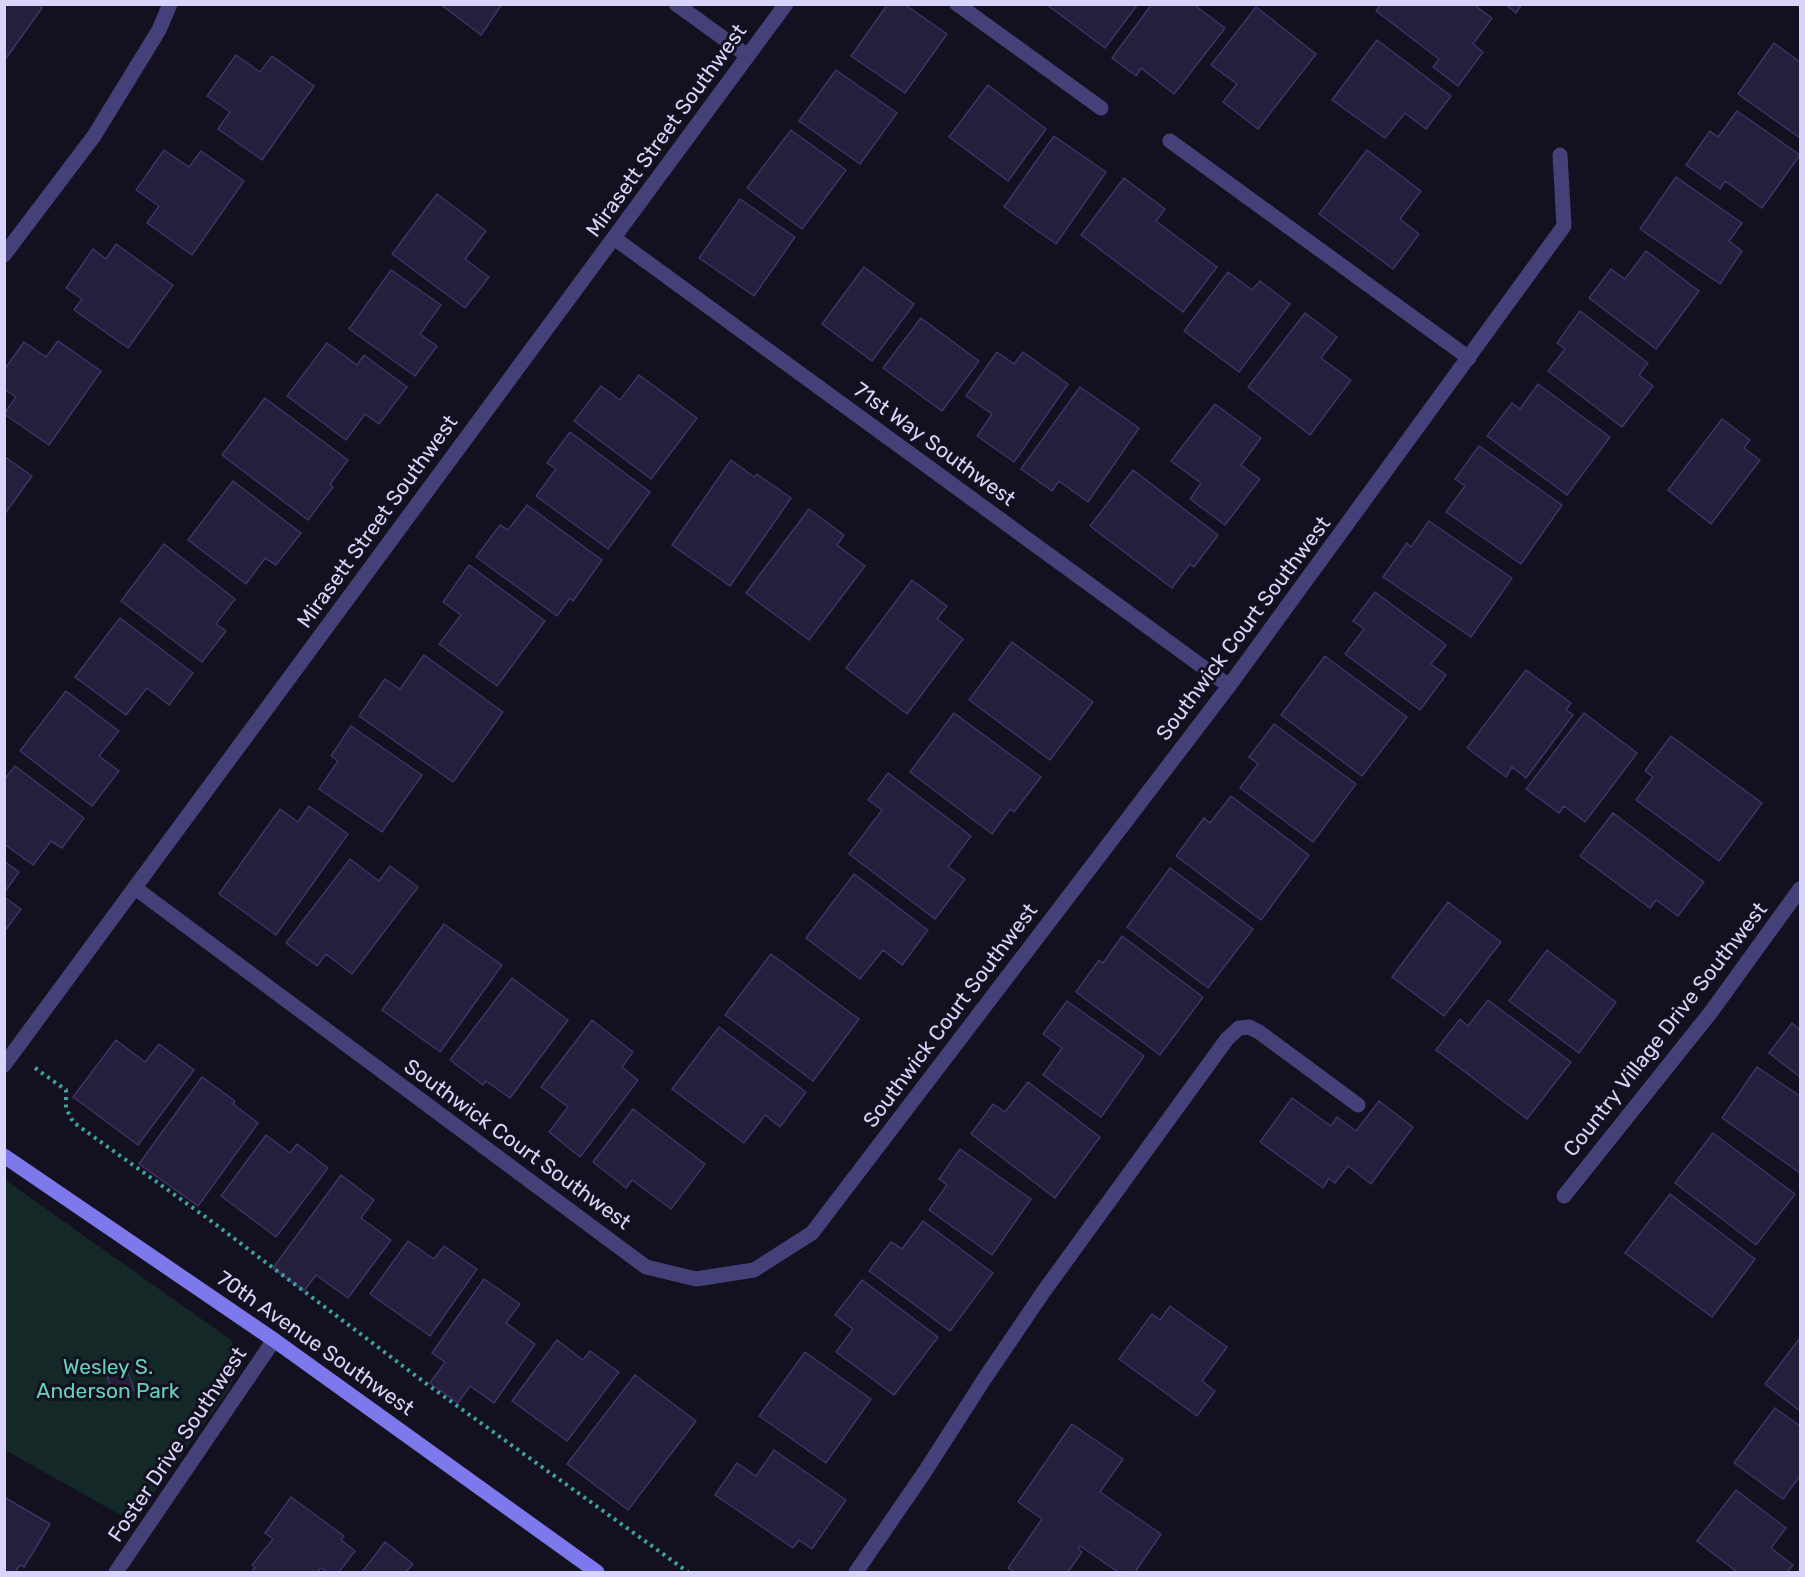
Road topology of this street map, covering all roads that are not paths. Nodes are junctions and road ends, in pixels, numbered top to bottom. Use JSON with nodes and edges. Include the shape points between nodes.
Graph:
{"nodes":[{"id":1,"x":170,"y":4,"type":"edge"},
{"id":2,"x":676,"y":4,"type":"edge"},
{"id":3,"x":786,"y":4,"type":"edge"},
{"id":4,"x":957,"y":4,"type":"edge"},
{"id":5,"x":748,"y":56,"type":"junction"},
{"id":6,"x":1101,"y":108,"type":"dead end"},
{"id":7,"x":1170,"y":141,"type":"dead end"},
{"id":8,"x":1560,"y":155,"type":"dead end"},
{"id":9,"x":614,"y":238,"type":"junction"},
{"id":10,"x":4,"y":255,"type":"edge"},
{"id":11,"x":1468,"y":358,"type":"junction"},
{"id":12,"x":1229,"y":686,"type":"junction"},
{"id":13,"x":135,"y":888,"type":"junction"},
{"id":14,"x":1800,"y":889,"type":"edge"},
{"id":15,"x":9,"y":1059,"type":"edge"},
{"id":16,"x":1358,"y":1105,"type":"dead end"},
{"id":17,"x":4,"y":1156,"type":"edge"},
{"id":18,"x":1564,"y":1196,"type":"dead end"},
{"id":19,"x":274,"y":1340,"type":"junction"},
{"id":20,"x":116,"y":1572,"type":"edge"},
{"id":21,"x":597,"y":1572,"type":"edge"},
{"id":22,"x":856,"y":1572,"type":"edge"}],
"edges":[{"from":1,"to":10,"type":"street","via":[[159,30],[93,136]]},
{"from":2,"to":5,"type":"street"},
{"from":3,"to":5,"type":"street","name":"Mirasett Street Southwest"},
{"from":4,"to":6,"type":"street"},
{"from":5,"to":9,"type":"street","name":"Mirasett Street Southwest"},
{"from":7,"to":11,"type":"street"},
{"from":8,"to":11,"type":"street","name":"Southwick Court Southwest","via":[[1564,226]]},
{"from":9,"to":12,"type":"street","name":"71st Way Southwest"},
{"from":9,"to":13,"type":"street","name":"Mirasett Street Southwest"},
{"from":11,"to":12,"type":"street","name":"Southwick Court Southwest"},
{"from":12,"to":13,"type":"street","name":"Southwick Court Southwest","via":[[812,1233],[754,1270],[696,1279],[646,1267]]},
{"from":13,"to":15,"type":"street","name":"Mirasett Street Southwest"},
{"from":14,"to":18,"type":"street","name":"Country Village Drive Southwest","via":[[1711,1012]]},
{"from":16,"to":22,"type":"street","via":[[1259,1032],[1239,1028],[1227,1039],[1044,1291]]},
{"from":17,"to":19,"type":"street","name":"70th Avenue Southwest"},
{"from":19,"to":20,"type":"street","name":"Foster Drive Southwest"},
{"from":19,"to":21,"type":"street","name":"70th Avenue Southwest"}]}
